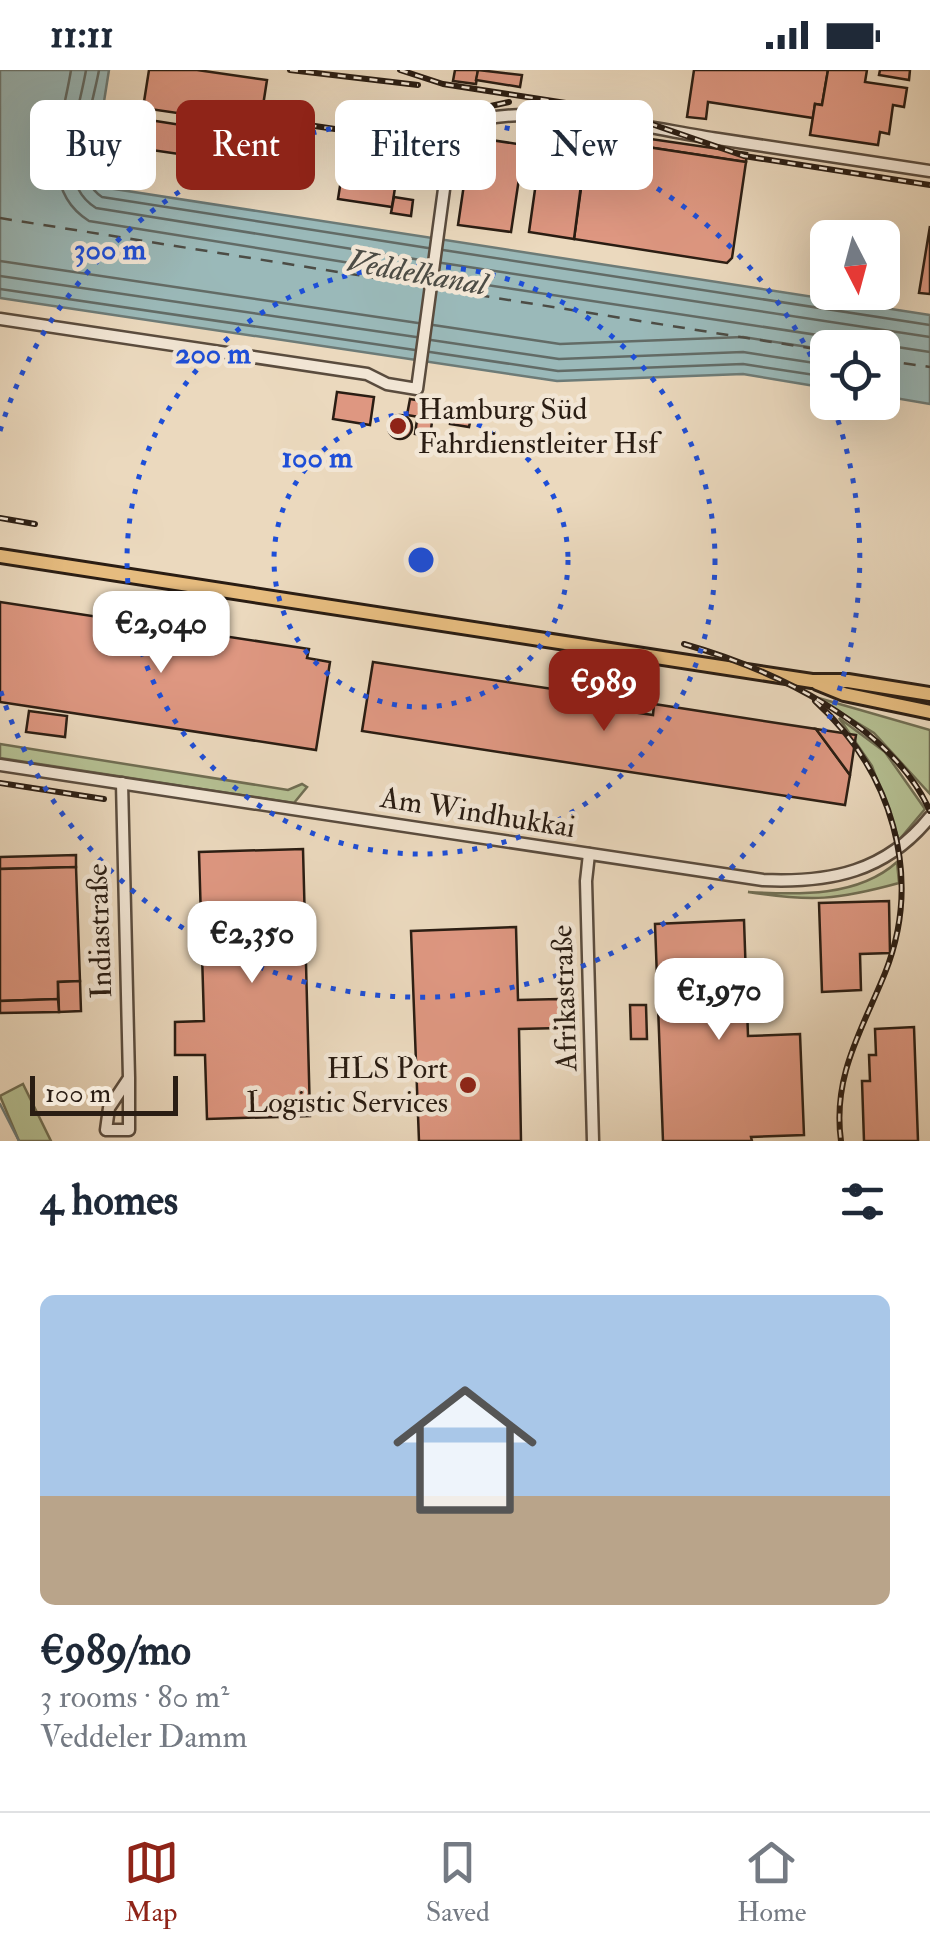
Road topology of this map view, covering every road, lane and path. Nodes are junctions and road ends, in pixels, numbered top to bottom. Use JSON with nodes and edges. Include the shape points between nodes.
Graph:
{"nodes":[{"id":1,"x":496,"y":118,"type":"edge"},
{"id":2,"x":930,"y":171,"type":"edge"},
{"id":3,"x":445,"y":190,"type":"edge"},
{"id":4,"x":0,"y":318,"type":"edge"},
{"id":5,"x":0,"y":556,"type":"edge"},
{"id":6,"x":812,"y":681,"type":"junction"},
{"id":7,"x":930,"y":694,"type":"edge"},
{"id":8,"x":930,"y":712,"type":"edge"},
{"id":9,"x":0,"y":764,"type":"edge"},
{"id":10,"x":122,"y":783,"type":"junction"},
{"id":11,"x":930,"y":817,"type":"edge"},
{"id":12,"x":589,"y":854,"type":"junction"},
{"id":13,"x":129,"y":1078,"type":"junction"},
{"id":14,"x":593,"y":1141,"type":"edge"}],
"edges":[{"from":1,"to":2,"type":"street","via":[[594,119]]},
{"from":3,"to":4,"type":"street","via":[[417,389],[367,374]]},
{"from":5,"to":6,"type":"main road"},
{"from":6,"to":7,"type":"main road"},
{"from":6,"to":8,"type":"main road"},
{"from":9,"to":10,"type":"street","name":"Am Windhukkai"},
{"from":10,"to":12,"type":"street","name":"Am Windhukkai"},
{"from":10,"to":13,"type":"street","name":"Indiastraße"},
{"from":11,"to":12,"type":"street","name":"Am Windhukkai","via":[[893,854],[821,880],[763,880]]},
{"from":12,"to":14,"type":"street","name":"Afrikastraße"},
{"from":13,"to":13,"type":"street","name":"Indiastraße","via":[[110,1108],[106,1130],[129,1130]]}]}
